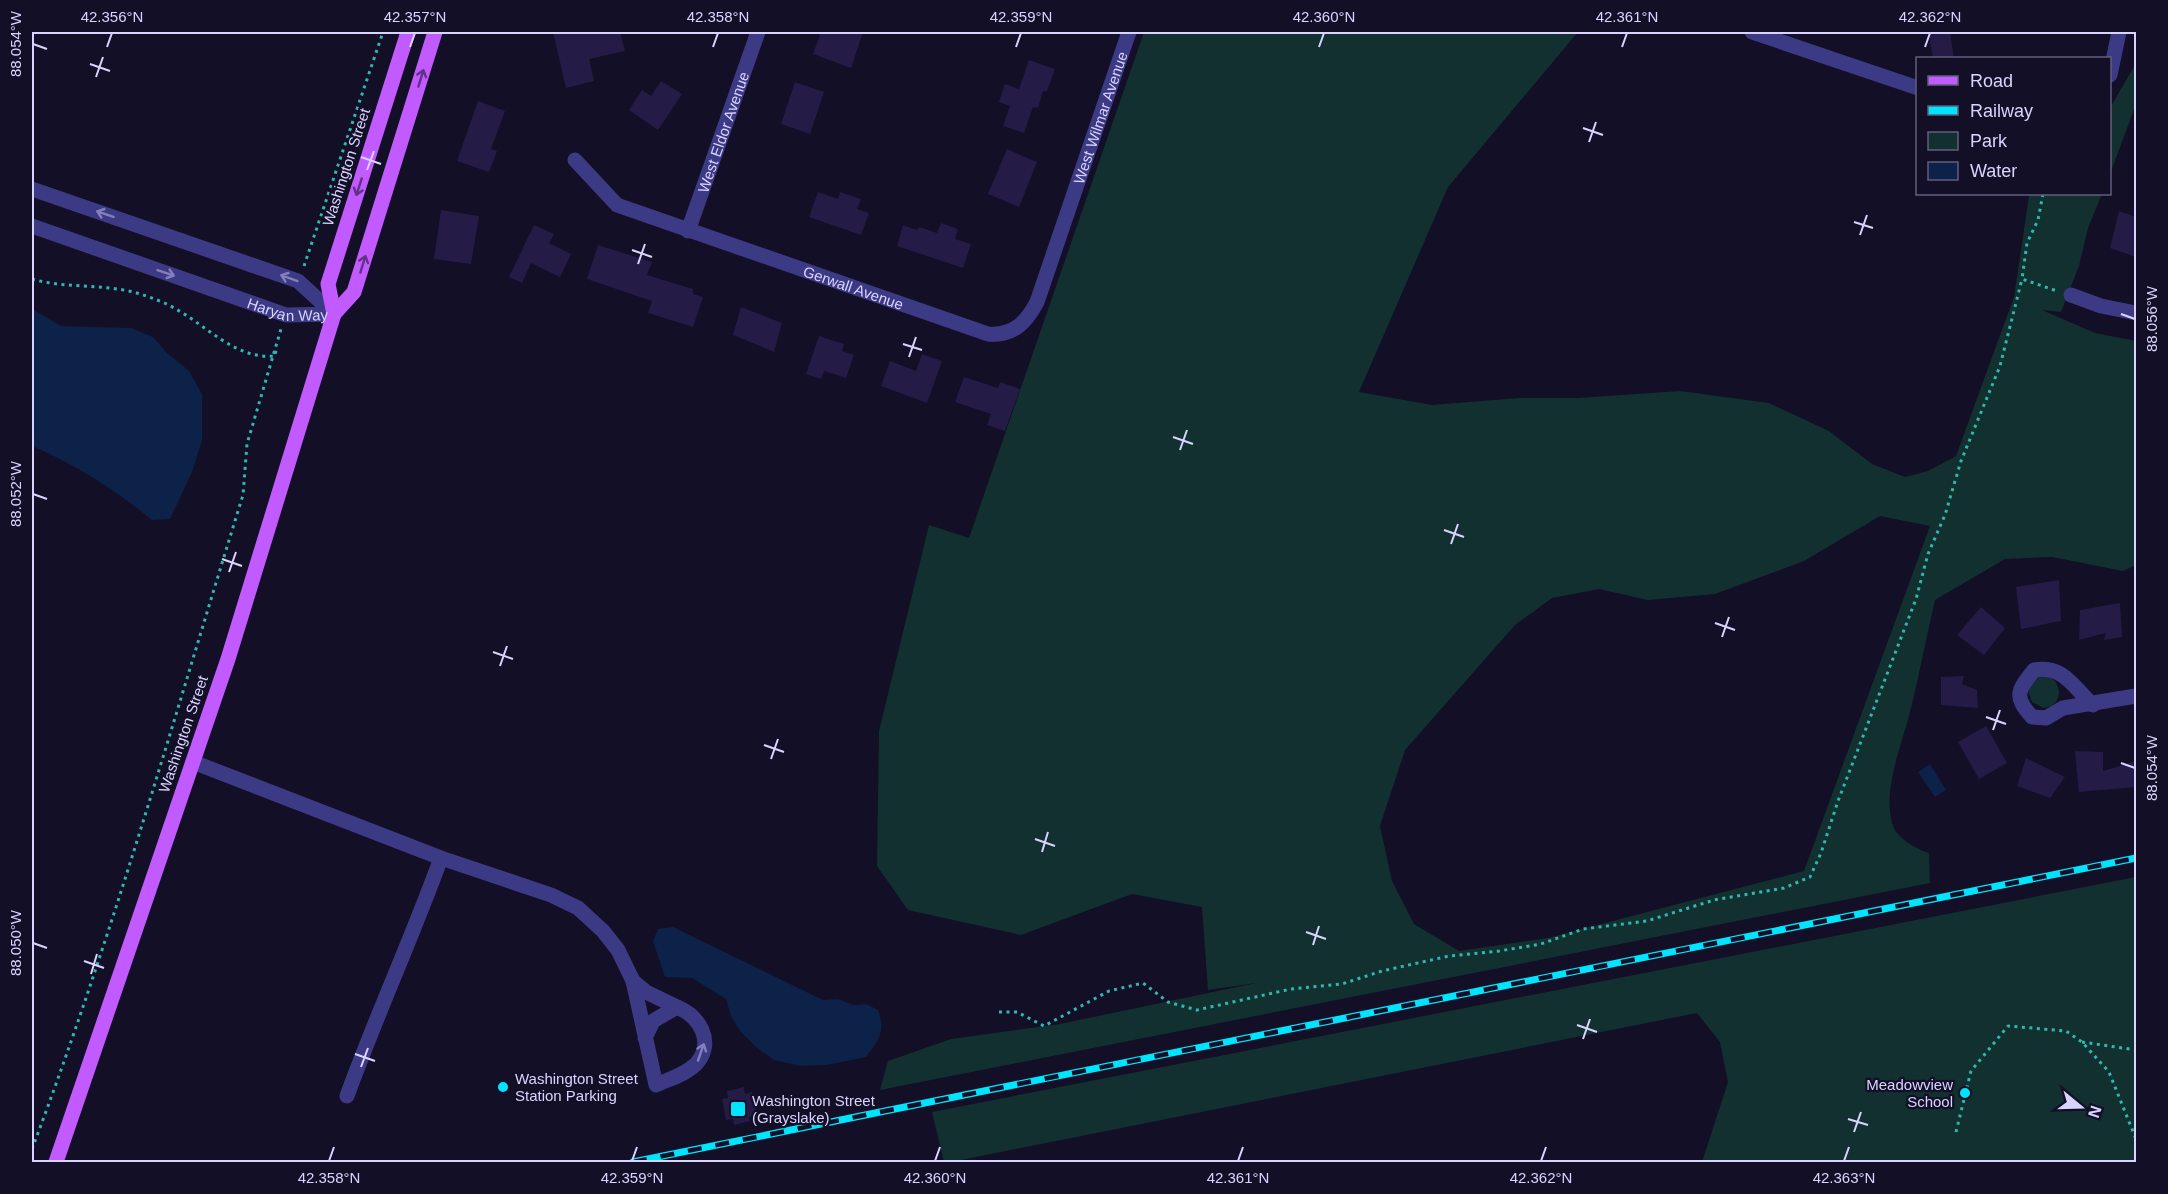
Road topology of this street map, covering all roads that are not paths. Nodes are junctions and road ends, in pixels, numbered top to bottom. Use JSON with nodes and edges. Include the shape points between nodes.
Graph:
{"nodes":[{"id":1,"x":408,"y":32,"type":"edge"},
{"id":2,"x":435,"y":32,"type":"edge"},
{"id":3,"x":758,"y":32,"type":"edge"},
{"id":4,"x":1129,"y":32,"type":"edge"},
{"id":5,"x":1752,"y":32,"type":"edge"},
{"id":6,"x":2119,"y":32,"type":"edge"},
{"id":7,"x":2111,"y":66,"type":"edge"},
{"id":8,"x":1916,"y":88,"type":"edge"},
{"id":9,"x":575,"y":160,"type":"dead end"},
{"id":10,"x":32,"y":189,"type":"edge"},
{"id":11,"x":1071,"y":203,"type":"joint"},
{"id":12,"x":32,"y":226,"type":"edge"},
{"id":13,"x":688,"y":231,"type":"junction"},
{"id":14,"x":2071,"y":295,"type":"road end"},
{"id":15,"x":334,"y":314,"type":"junction"},
{"id":16,"x":2136,"y":314,"type":"edge"},
{"id":17,"x":2136,"y":696,"type":"edge"},
{"id":18,"x":2093,"y":705,"type":"junction"},
{"id":19,"x":193,"y":762,"type":"junction"},
{"id":20,"x":441,"y":858,"type":"junction"},
{"id":21,"x":633,"y":981,"type":"junction"},
{"id":22,"x":677,"y":1007,"type":"junction"},
{"id":23,"x":645,"y":1038,"type":"junction"},
{"id":24,"x":347,"y":1096,"type":"dead end"},
{"id":25,"x":56,"y":1162,"type":"edge"}],
"edges":[{"from":1,"to":15,"type":"main road","name":"Washington Street","one_way":true,"via":[[328,284]]},
{"from":15,"to":2,"type":"main road","name":"Washington Street","one_way":true,"via":[[354,292]]},
{"from":3,"to":13,"type":"street","name":"West Eldor Avenue"},
{"from":4,"to":11,"type":"street","name":"West Wilmar Avenue"},
{"from":5,"to":8,"type":"street"},
{"from":6,"to":7,"type":"street"},
{"from":9,"to":13,"type":"street","name":"Gerwall Avenue","via":[[617,205]]},
{"from":15,"to":10,"type":"street","name":"Haryan Way","one_way":true,"via":[[298,281]]},
{"from":11,"to":13,"type":"street","name":"Gerwall Avenue","via":[[1029,317],[1009,333],[998,334],[988,334]]},
{"from":12,"to":15,"type":"street","name":"Haryan Way","one_way":true,"via":[[286,315]]},
{"from":14,"to":16,"type":"street"},
{"from":15,"to":19,"type":"main road","name":"Washington Street"},
{"from":17,"to":18,"type":"street"},
{"from":18,"to":18,"type":"street","via":[[2060,672],[2046,668],[2034,670],[2019,693],[2022,706],[2032,717],[2046,718],[2063,708]]},
{"from":19,"to":20,"type":"street"},
{"from":19,"to":25,"type":"main road","name":"Washington Street"},
{"from":20,"to":21,"type":"street","via":[[578,908],[618,950]]},
{"from":20,"to":24,"type":"street"},
{"from":21,"to":22,"type":"street"},
{"from":21,"to":23,"type":"street"},
{"from":22,"to":23,"type":"street","via":[[653,1021]]},
{"from":23,"to":22,"type":"street","one_way":true,"via":[[656,1085],[697,1063],[704,1050],[704,1034],[688,1011]]}]}
